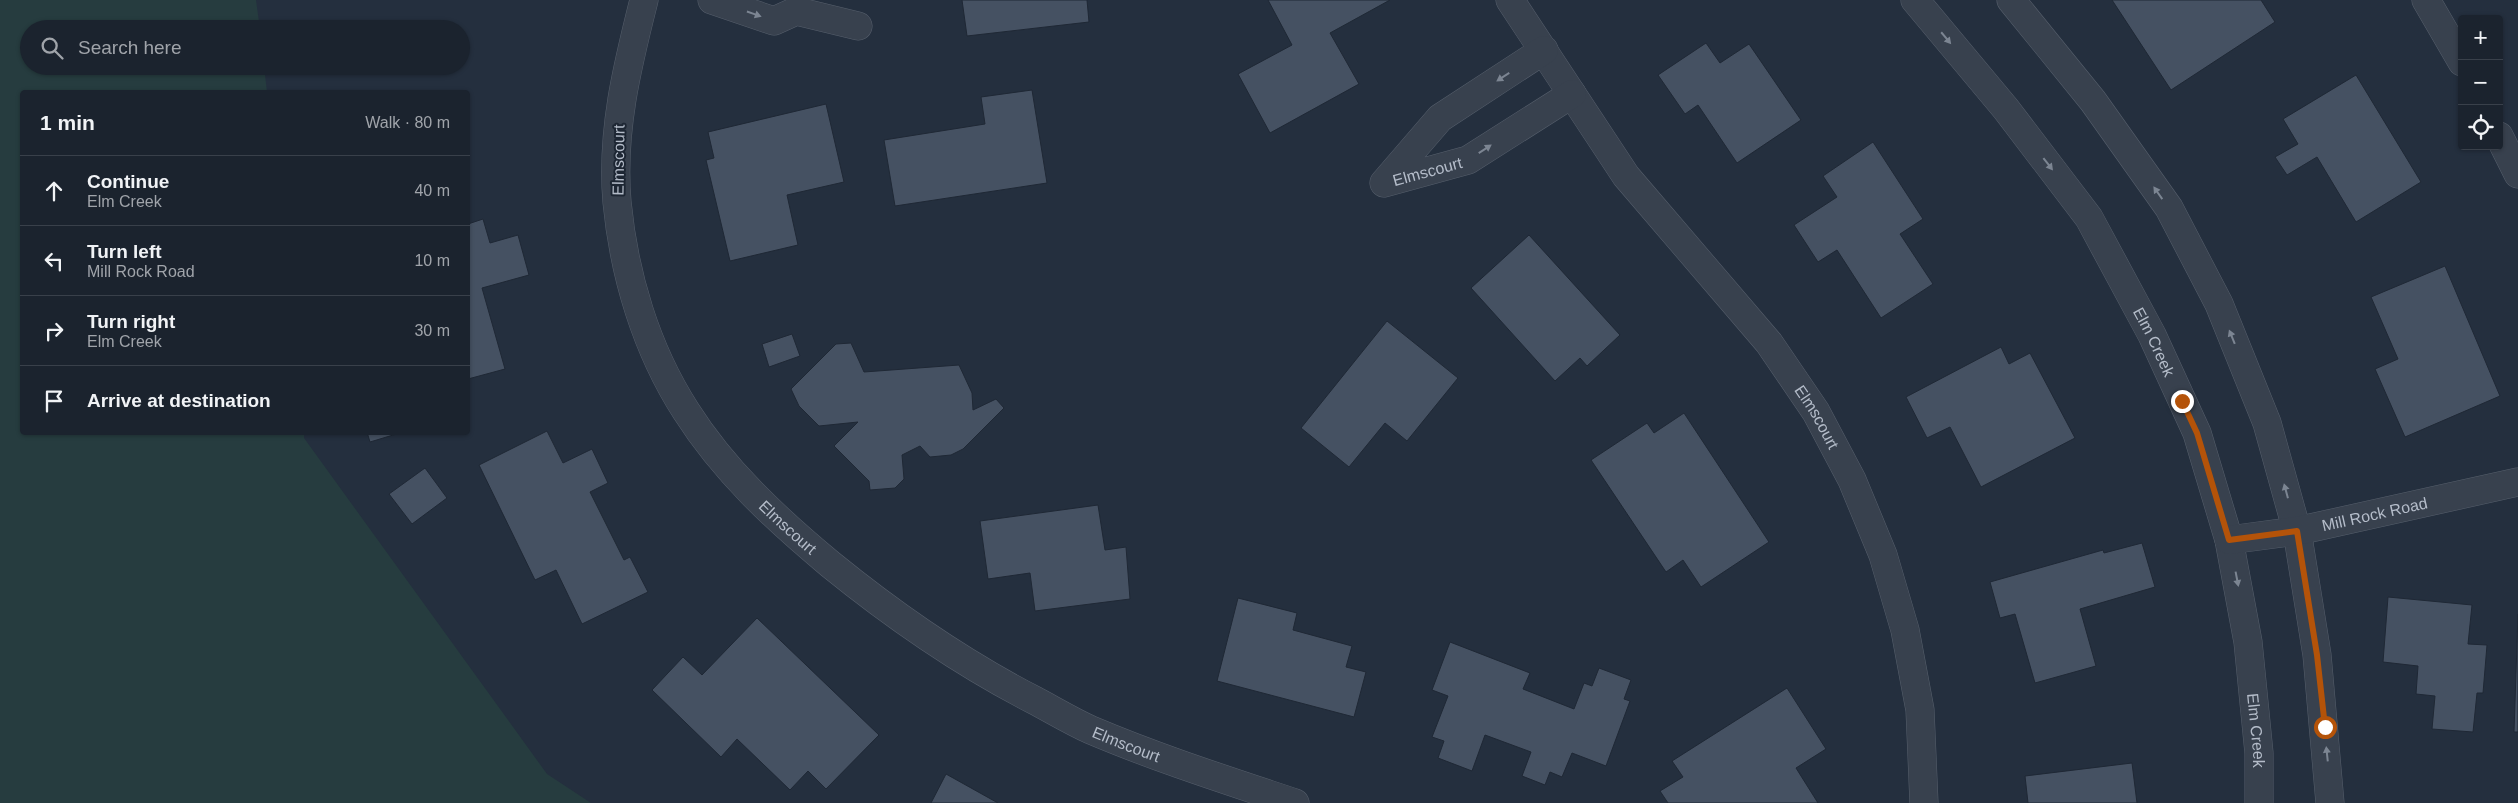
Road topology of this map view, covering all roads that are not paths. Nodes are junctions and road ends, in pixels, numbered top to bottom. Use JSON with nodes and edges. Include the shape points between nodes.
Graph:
{"nodes":[{"id":1,"x":644,"y":0,"type":"edge"},
{"id":2,"x":712,"y":0,"type":"edge"},
{"id":3,"x":1510,"y":0,"type":"edge"},
{"id":4,"x":1915,"y":0,"type":"edge"},
{"id":5,"x":2011,"y":0,"type":"edge"},
{"id":6,"x":2426,"y":0,"type":"edge"},
{"id":7,"x":793,"y":6,"type":"edge"},
{"id":8,"x":858,"y":26,"type":"dead end"},
{"id":9,"x":1544,"y":50,"type":"junction"},
{"id":10,"x":2461,"y":60,"type":"edge"},
{"id":11,"x":1572,"y":94,"type":"junction"},
{"id":12,"x":2503,"y":144,"type":"edge"},
{"id":13,"x":2518,"y":174,"type":"edge"},
{"id":14,"x":2518,"y":482,"type":"edge"},
{"id":15,"x":2297,"y":531,"type":"junction"},
{"id":16,"x":2229,"y":540,"type":"junction"},
{"id":17,"x":1294,"y":803,"type":"edge"},
{"id":18,"x":1924,"y":803,"type":"edge"},
{"id":19,"x":2259,"y":803,"type":"edge"},
{"id":20,"x":2330,"y":803,"type":"edge"}],
"edges":[{"from":1,"to":17,"type":"street","name":"Elmscourt","via":[[619,114],[617,200],[623,248],[633,294],[662,368],[712,449],[794,535],[886,610],[984,674],[1088,729]]},
{"from":2,"to":7,"type":"street","one_way":true,"via":[[774,21]]},
{"from":3,"to":9,"type":"street","name":"Elmscourt"},
{"from":4,"to":16,"type":"street","name":"Elm Creek","one_way":true,"via":[[2006,109],[2089,218],[2152,335],[2197,433]]},
{"from":15,"to":5,"type":"street","one_way":true,"via":[[2267,423],[2219,304],[2169,208],[2093,101]]},
{"from":6,"to":10,"type":"street"},
{"from":7,"to":8,"type":"street"},
{"from":9,"to":11,"type":"street","name":"Elmscourt"},
{"from":9,"to":11,"type":"street","name":"Elmscourt","one_way":true,"via":[[1440,118],[1384,183],[1468,160]]},
{"from":11,"to":18,"type":"street","name":"Elmscourt","via":[[1626,176],[1768,343],[1816,412],[1852,480],[1883,555],[1905,630],[1920,710]]},
{"from":12,"to":13,"type":"street"},
{"from":14,"to":15,"type":"street","name":"Mill Rock Road"},
{"from":15,"to":16,"type":"street","name":"Mill Rock Road"},
{"from":20,"to":15,"type":"street","one_way":true,"via":[[2317,655]]},
{"from":16,"to":19,"type":"street","name":"Elm Creek","one_way":true,"via":[[2248,642],[2259,753]]}]}
